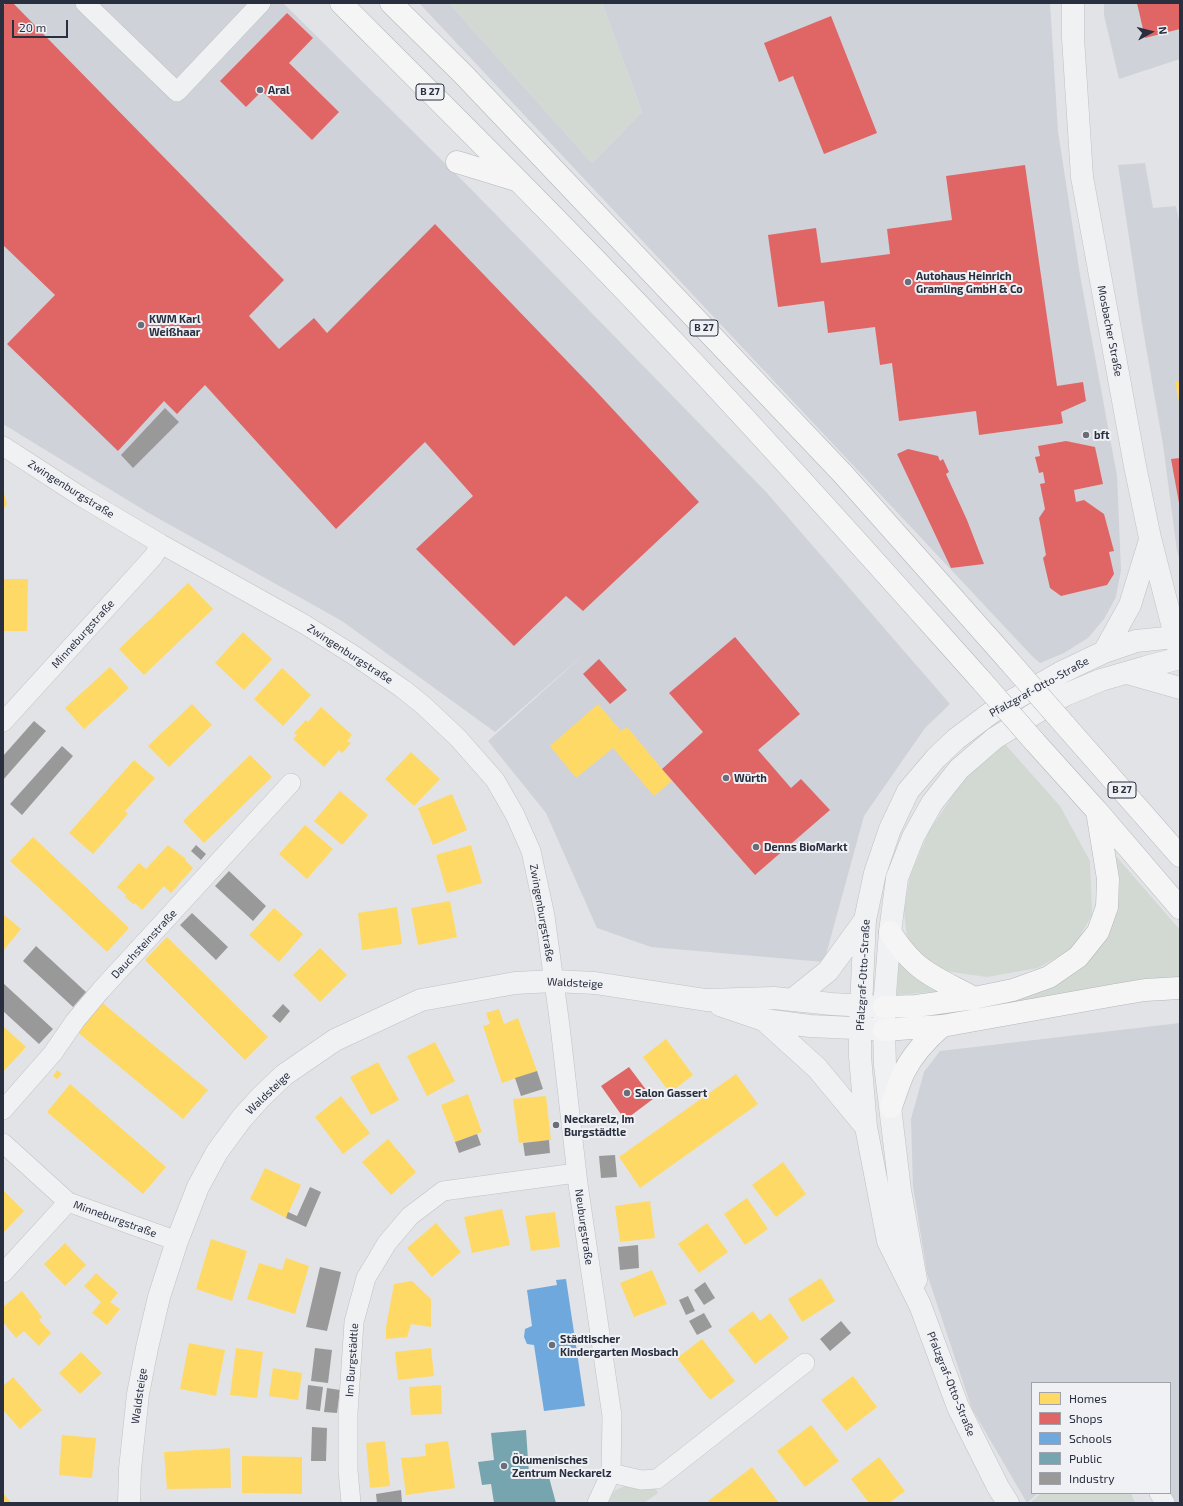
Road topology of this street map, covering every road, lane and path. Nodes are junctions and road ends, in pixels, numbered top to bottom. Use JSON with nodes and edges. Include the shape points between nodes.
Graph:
{"nodes":[{"id":1,"x":84,"y":3,"type":"edge"},
{"id":2,"x":261,"y":3,"type":"edge"},
{"id":3,"x":341,"y":3,"type":"edge"},
{"id":4,"x":391,"y":3,"type":"edge"},
{"id":5,"x":1073,"y":3,"type":"edge"},
{"id":6,"x":404,"y":11,"type":"edge"},
{"id":7,"x":457,"y":162,"type":"dead end"},
{"id":8,"x":519,"y":181,"type":"junction"},
{"id":9,"x":3,"y":446,"type":"edge"},
{"id":10,"x":1150,"y":538,"type":"junction"},
{"id":11,"x":160,"y":544,"type":"junction"},
{"id":12,"x":1178,"y":646,"type":"edge"},
{"id":13,"x":1104,"y":652,"type":"junction"},
{"id":14,"x":1180,"y":658,"type":"edge"},
{"id":15,"x":1126,"y":672,"type":"junction"},
{"id":16,"x":1180,"y":688,"type":"edge"},
{"id":17,"x":3,"y":722,"type":"edge"},
{"id":18,"x":291,"y":783,"type":"dead end"},
{"id":19,"x":1097,"y":811,"type":"junction"},
{"id":20,"x":1180,"y":856,"type":"edge"},
{"id":21,"x":1180,"y":908,"type":"edge"},
{"id":22,"x":865,"y":920,"type":"junction"},
{"id":23,"x":890,"y":932,"type":"junction"},
{"id":24,"x":554,"y":981,"type":"junction"},
{"id":25,"x":1180,"y":988,"type":"edge"},
{"id":26,"x":974,"y":998,"type":"junction"},
{"id":27,"x":706,"y":1000,"type":"junction"},
{"id":28,"x":792,"y":1000,"type":"junction"},
{"id":29,"x":860,"y":1006,"type":"junction"},
{"id":30,"x":884,"y":1006,"type":"junction"},
{"id":31,"x":764,"y":1020,"type":"junction"},
{"id":32,"x":942,"y":1026,"type":"junction"},
{"id":33,"x":860,"y":1029,"type":"junction"},
{"id":34,"x":884,"y":1030,"type":"junction"},
{"id":35,"x":890,"y":1107,"type":"junction"},
{"id":36,"x":3,"y":1110,"type":"edge"},
{"id":37,"x":866,"y":1126,"type":"junction"},
{"id":38,"x":3,"y":1144,"type":"edge"},
{"id":39,"x":576,"y":1173,"type":"junction"},
{"id":40,"x":68,"y":1202,"type":"junction"},
{"id":41,"x":177,"y":1242,"type":"junction"},
{"id":42,"x":3,"y":1273,"type":"edge"},
{"id":43,"x":920,"y":1305,"type":"junction"},
{"id":44,"x":805,"y":1364,"type":"dead end"},
{"id":45,"x":611,"y":1473,"type":"junction"},
{"id":46,"x":1160,"y":1494,"type":"edge"},
{"id":47,"x":129,"y":1503,"type":"edge"},
{"id":48,"x":351,"y":1503,"type":"edge"},
{"id":49,"x":597,"y":1503,"type":"edge"},
{"id":50,"x":1008,"y":1503,"type":"edge"},
{"id":51,"x":1165,"y":1503,"type":"edge"}],
"edges":[{"from":1,"to":2,"type":"street","via":[[177,92]]},
{"from":3,"to":8,"type":"highway","number":"B 27"},
{"from":4,"to":6,"type":"highway","number":"B 27"},
{"from":5,"to":10,"type":"street","name":"Mosbacher Straße","via":[[1082,177]]},
{"from":6,"to":20,"type":"highway","number":"B 27","bridge":true,"via":[[843,474]]},
{"from":7,"to":8,"type":"highway"},
{"from":8,"to":19,"type":"highway","number":"B 27","bridge":true,"via":[[672,340],[818,498]]},
{"from":9,"to":11,"type":"street","name":"Zwingenburgstraße"},
{"from":10,"to":12,"type":"street","name":"Mosbacher Straße"},
{"from":10,"to":13,"type":"street","via":[[1130,605]]},
{"from":11,"to":17,"type":"street","name":"Minneburgstraße","via":[[153,557]]},
{"from":11,"to":24,"type":"street","name":"Zwingenburgstraße","via":[[304,624],[355,656],[403,688],[458,738],[494,780],[532,851]]},
{"from":12,"to":13,"type":"street","name":"Pfalzgraf-Otto-Straße","via":[[1136,641]]},
{"from":13,"to":22,"type":"street","name":"Pfalzgraf-Otto-Straße","via":[[1060,673],[992,712],[936,758],[908,791],[890,829],[875,873]]},
{"from":14,"to":15,"type":"street","name":"Pfalzgraf-Otto-Straße"},
{"from":15,"to":16,"type":"street"},
{"from":15,"to":23,"type":"street","name":"Pfalzgraf-Otto-Straße","via":[[1065,695],[995,738],[959,769],[932,803],[913,837],[897,878]]},
{"from":18,"to":36,"type":"street","name":"Dauchsteinstraße","via":[[101,990],[53,1053]]},
{"from":19,"to":21,"type":"highway","number":"B 27"},
{"from":19,"to":26,"type":"highway","via":[[1108,879],[1107,907],[1098,932],[1078,957],[1049,977],[1013,990]]},
{"from":22,"to":28,"type":"street","via":[[828,971]]},
{"from":22,"to":29,"type":"street","name":"Pfalzgraf-Otto-Straße"},
{"from":23,"to":26,"type":"highway","via":[[916,964]]},
{"from":23,"to":30,"type":"street","name":"Pfalzgraf-Otto-Straße"},
{"from":24,"to":27,"type":"street","name":"Waldsteige","via":[[595,983]]},
{"from":24,"to":39,"type":"street","name":"Neuburgstraße"},
{"from":24,"to":41,"type":"street","name":"Waldsteige","via":[[515,983],[421,1000],[335,1040],[284,1075],[242,1118],[217,1152],[202,1180]]},
{"from":25,"to":32,"type":"highway","via":[[1145,990]]},
{"from":26,"to":30,"type":"highway","via":[[916,1006]]},
{"from":27,"to":28,"type":"street","name":"Waldsteige"},
{"from":27,"to":31,"type":"street","name":"Waldsteige"},
{"from":28,"to":29,"type":"street","name":"Waldsteige"},
{"from":29,"to":30,"type":"street","name":"Waldsteige"},
{"from":29,"to":33,"type":"street","name":"Pfalzgraf-Otto-Straße"},
{"from":30,"to":34,"type":"street","name":"Pfalzgraf-Otto-Straße"},
{"from":31,"to":33,"type":"street","name":"Waldsteige"},
{"from":31,"to":37,"type":"street","via":[[817,1068]]},
{"from":32,"to":34,"type":"highway"},
{"from":32,"to":35,"type":"highway","via":[[914,1055],[904,1071]]},
{"from":33,"to":34,"type":"street","name":"Waldsteige"},
{"from":33,"to":37,"type":"street","name":"Pfalzgraf-Otto-Straße"},
{"from":34,"to":35,"type":"street","name":"Pfalzgraf-Otto-Straße"},
{"from":35,"to":43,"type":"street","name":"Pfalzgraf-Otto-Straße","via":[[900,1190]]},
{"from":37,"to":43,"type":"street","name":"Pfalzgraf-Otto-Straße","via":[[888,1241]]},
{"from":38,"to":40,"type":"street","name":"Minneburgstraße"},
{"from":39,"to":45,"type":"street","name":"Neuburgstraße","via":[[612,1416]]},
{"from":39,"to":48,"type":"street","name":"Im Burgstädtle","via":[[443,1191],[410,1216],[388,1243],[366,1278],[354,1322],[348,1413]]},
{"from":40,"to":41,"type":"street","name":"Minneburgstraße"},
{"from":40,"to":42,"type":"street"},
{"from":41,"to":47,"type":"street","name":"Waldsteige","via":[[159,1297],[138,1394]]},
{"from":43,"to":50,"type":"street","name":"Pfalzgraf-Otto-Straße","via":[[958,1407]]},
{"from":44,"to":45,"type":"street","via":[[657,1479],[641,1480]]},
{"from":45,"to":49,"type":"street","name":"Neuburgstraße"},
{"from":46,"to":51,"type":"street"}]}
